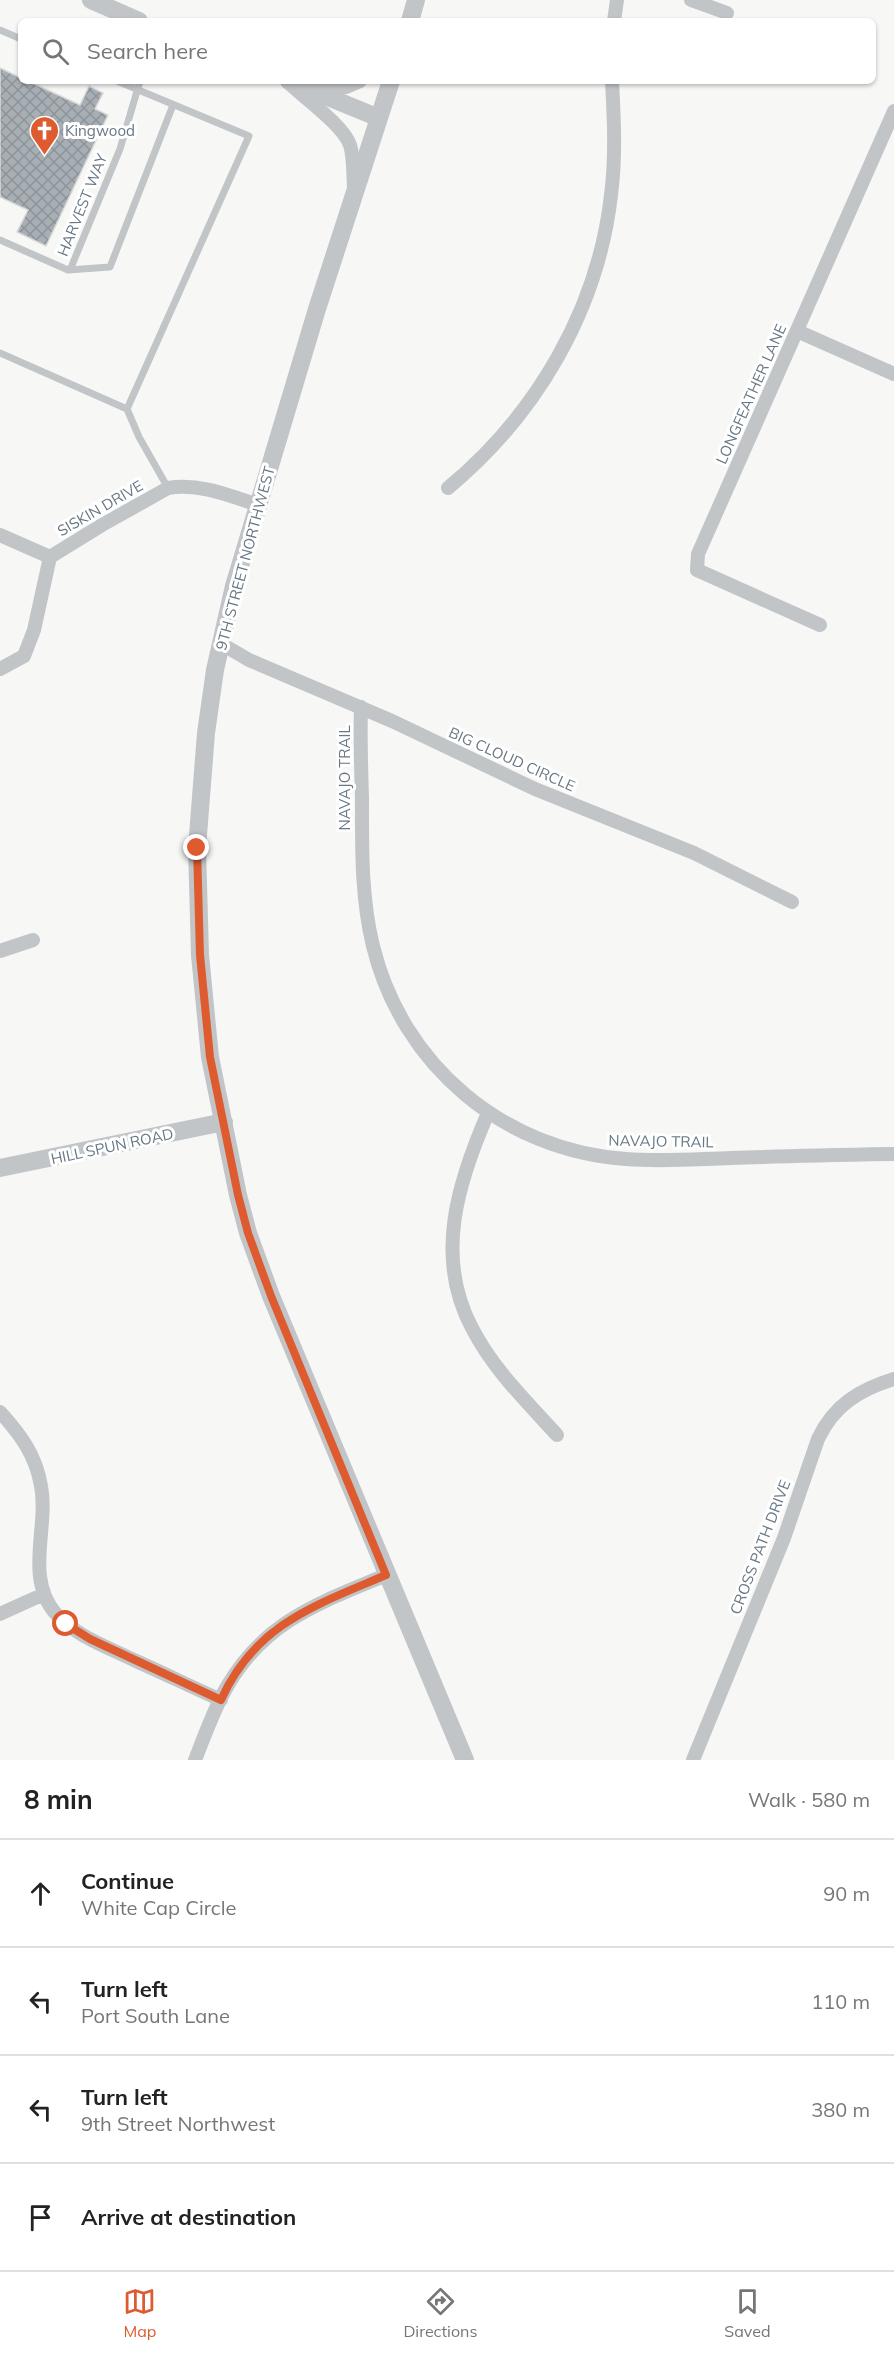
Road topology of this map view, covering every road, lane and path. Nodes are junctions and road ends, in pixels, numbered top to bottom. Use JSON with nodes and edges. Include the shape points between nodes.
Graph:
{"nodes":[{"id":1,"x":92,"y":0,"type":"edge"},
{"id":2,"x":416,"y":0,"type":"edge"},
{"id":3,"x":617,"y":0,"type":"edge"},
{"id":4,"x":691,"y":0,"type":"edge"},
{"id":5,"x":727,"y":13,"type":"dead end"},
{"id":6,"x":132,"y":18,"type":"edge"},
{"id":7,"x":411,"y":18,"type":"edge"},
{"id":8,"x":614,"y":18,"type":"edge"},
{"id":9,"x":0,"y":30,"type":"edge"},
{"id":10,"x":18,"y":38,"type":"edge"},
{"id":11,"x":124,"y":84,"type":"edge"},
{"id":12,"x":139,"y":84,"type":"edge"},
{"id":13,"x":291,"y":84,"type":"edge"},
{"id":14,"x":295,"y":84,"type":"edge"},
{"id":15,"x":353,"y":84,"type":"edge"},
{"id":16,"x":390,"y":84,"type":"edge"},
{"id":17,"x":612,"y":84,"type":"edge"},
{"id":18,"x":137,"y":90,"type":"junction"},
{"id":19,"x":315,"y":92,"type":"junction"},
{"id":20,"x":173,"y":105,"type":"junction"},
{"id":21,"x":894,"y":111,"type":"edge"},
{"id":22,"x":379,"y":118,"type":"junction"},
{"id":23,"x":354,"y":191,"type":"junction"},
{"id":24,"x":0,"y":240,"type":"edge"},
{"id":25,"x":70,"y":270,"type":"junction"},
{"id":26,"x":797,"y":332,"type":"junction"},
{"id":27,"x":0,"y":354,"type":"edge"},
{"id":28,"x":894,"y":374,"type":"edge"},
{"id":29,"x":127,"y":409,"type":"junction"},
{"id":30,"x":168,"y":488,"type":"junction"},
{"id":31,"x":448,"y":488,"type":"dead end"},
{"id":32,"x":258,"y":505,"type":"junction"},
{"id":33,"x":0,"y":535,"type":"edge"},
{"id":34,"x":50,"y":557,"type":"junction"},
{"id":35,"x":820,"y":625,"type":"dead end"},
{"id":36,"x":220,"y":644,"type":"junction"},
{"id":37,"x":0,"y":669,"type":"edge"},
{"id":38,"x":361,"y":707,"type":"junction"},
{"id":39,"x":792,"y":902,"type":"dead end"},
{"id":40,"x":33,"y":940,"type":"dead end"},
{"id":41,"x":0,"y":951,"type":"edge"},
{"id":42,"x":488,"y":1113,"type":"junction"},
{"id":43,"x":224,"y":1122,"type":"junction"},
{"id":44,"x":894,"y":1154,"type":"edge"},
{"id":45,"x":0,"y":1168,"type":"edge"},
{"id":46,"x":894,"y":1379,"type":"edge"},
{"id":47,"x":0,"y":1412,"type":"edge"},
{"id":48,"x":557,"y":1435,"type":"dead end"},
{"id":49,"x":386,"y":1575,"type":"junction"},
{"id":50,"x":44,"y":1594,"type":"junction"},
{"id":51,"x":0,"y":1614,"type":"edge"},
{"id":52,"x":221,"y":1700,"type":"junction"},
{"id":53,"x":195,"y":1760,"type":"edge"},
{"id":54,"x":465,"y":1760,"type":"edge"},
{"id":55,"x":693,"y":1760,"type":"edge"}],
"edges":[{"from":1,"to":6,"type":"street"},
{"from":2,"to":7,"type":"street"},
{"from":3,"to":8,"type":"street"},
{"from":4,"to":5,"type":"street"},
{"from":9,"to":10,"type":"lane"},
{"from":11,"to":18,"type":"lane"},
{"from":12,"to":18,"type":"lane","name":"HARVEST WAY"},
{"from":13,"to":23,"type":"street","via":[[345,136],[352,158]]},
{"from":14,"to":19,"type":"street"},
{"from":15,"to":19,"type":"street"},
{"from":16,"to":22,"type":"street","name":"9TH STREET NORTHWEST"},
{"from":17,"to":31,"type":"street","via":[[615,151],[611,194],[598,263],[582,310],[558,359],[512,425]]},
{"from":18,"to":20,"type":"lane"},
{"from":18,"to":25,"type":"lane","name":"HARVEST WAY","via":[[120,149]]},
{"from":19,"to":22,"type":"street"},
{"from":20,"to":25,"type":"lane","via":[[110,267]]},
{"from":20,"to":29,"type":"lane","via":[[249,136]]},
{"from":21,"to":26,"type":"street","name":"LONGFEATHER LANE"},
{"from":22,"to":23,"type":"street","name":"9TH STREET NORTHWEST"},
{"from":23,"to":32,"type":"street","name":"9TH STREET NORTHWEST"},
{"from":24,"to":25,"type":"lane"},
{"from":26,"to":28,"type":"street"},
{"from":26,"to":35,"type":"street","name":"LONGFEATHER LANE","via":[[708,529],[698,554],[698,570]]},
{"from":27,"to":29,"type":"lane"},
{"from":29,"to":30,"type":"lane"},
{"from":30,"to":32,"type":"street","name":"SISKIN DRIVE","via":[[199,487]]},
{"from":30,"to":34,"type":"street","name":"SISKIN DRIVE"},
{"from":32,"to":36,"type":"street","name":"9TH STREET NORTHWEST"},
{"from":33,"to":34,"type":"street"},
{"from":34,"to":37,"type":"street","name":"SISKIN DRIVE","via":[[34,630],[24,656]]},
{"from":36,"to":38,"type":"street","name":"BIG CLOUD CIRCLE"},
{"from":36,"to":43,"type":"street","name":"9TH STREET NORTHWEST","via":[[206,733],[197,848],[207,1034]]},
{"from":38,"to":39,"type":"street","name":"BIG CLOUD CIRCLE","via":[[536,789],[694,853]]},
{"from":38,"to":42,"type":"street","name":"NAVAJO TRAIL","via":[[363,871],[370,927],[381,971],[419,1045],[446,1079]]},
{"from":40,"to":41,"type":"street"},
{"from":42,"to":44,"type":"street","name":"NAVAJO TRAIL","via":[[559,1147],[626,1159]]},
{"from":42,"to":48,"type":"street","via":[[456,1201],[454,1268],[459,1297],[472,1329],[497,1367]]},
{"from":43,"to":45,"type":"street","name":"HILL SPUN ROAD"},
{"from":43,"to":49,"type":"street","name":"9TH STREET NORTHWEST","via":[[248,1233]]},
{"from":46,"to":55,"type":"street","name":"CROSS PATH DRIVE","via":[[849,1400],[825,1424],[784,1538]]},
{"from":47,"to":50,"type":"street","via":[[28,1446],[39,1474],[43,1500],[38,1549]]},
{"from":49,"to":52,"type":"street","via":[[291,1617],[253,1653]]},
{"from":49,"to":54,"type":"street","name":"9TH STREET NORTHWEST"},
{"from":50,"to":51,"type":"street"},
{"from":50,"to":52,"type":"street","via":[[54,1612],[74,1629]]},
{"from":52,"to":53,"type":"street"}]}
